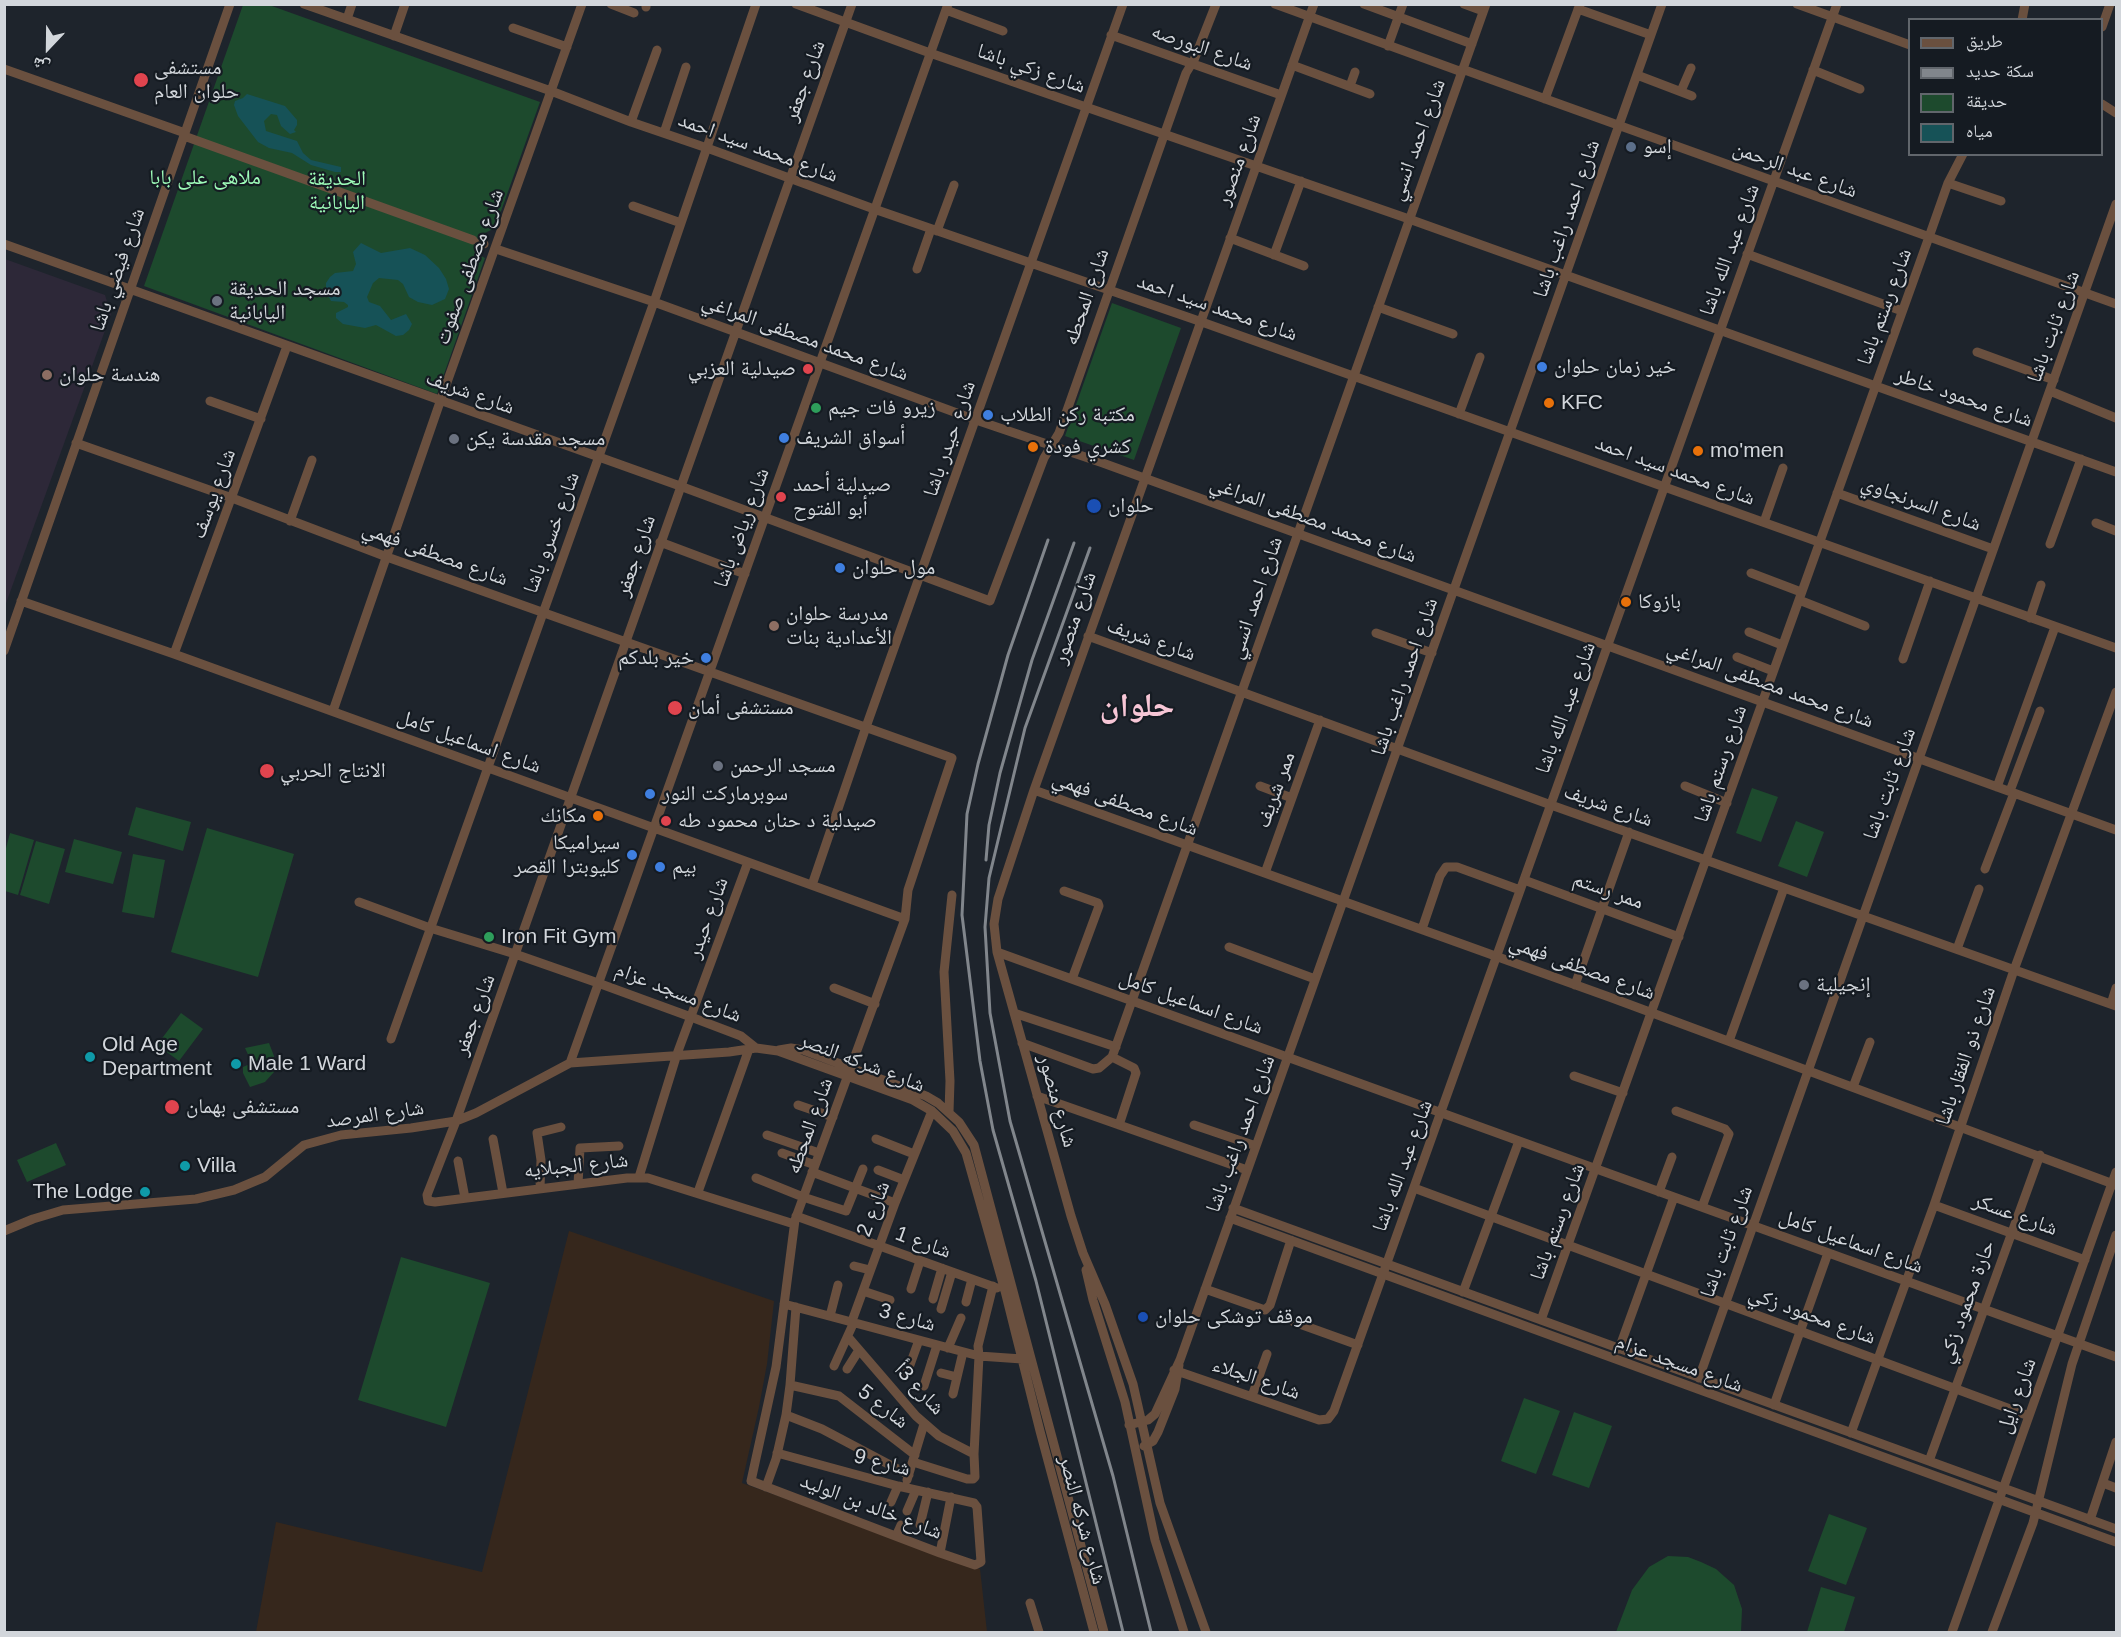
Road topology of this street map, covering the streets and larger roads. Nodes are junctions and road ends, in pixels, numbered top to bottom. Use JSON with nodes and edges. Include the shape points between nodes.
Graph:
{"nodes":[{"id":1,"x":230,"y":4,"type":"edge"},
{"id":2,"x":304,"y":4,"type":"edge"},
{"id":3,"x":352,"y":4,"type":"edge"},
{"id":4,"x":405,"y":4,"type":"edge"},
{"id":5,"x":582,"y":4,"type":"edge"},
{"id":6,"x":610,"y":4,"type":"edge"},
{"id":7,"x":756,"y":4,"type":"edge"},
{"id":8,"x":796,"y":4,"type":"edge"},
{"id":9,"x":852,"y":4,"type":"edge"},
{"id":10,"x":1123,"y":4,"type":"edge"},
{"id":11,"x":1216,"y":4,"type":"edge"},
{"id":12,"x":1275,"y":4,"type":"edge"},
{"id":13,"x":1314,"y":4,"type":"edge"},
{"id":14,"x":1364,"y":4,"type":"edge"},
{"id":15,"x":1402,"y":4,"type":"edge"},
{"id":16,"x":1464,"y":4,"type":"edge"},
{"id":17,"x":1662,"y":4,"type":"edge"},
{"id":18,"x":1797,"y":4,"type":"edge"},
{"id":19,"x":1837,"y":4,"type":"edge"},
{"id":20,"x":2110,"y":4,"type":"edge"},
{"id":21,"x":947,"y":7,"type":"edge"},
{"id":22,"x":1579,"y":7,"type":"edge"},
{"id":23,"x":1485,"y":8,"type":"edge"},
{"id":24,"x":634,"y":13,"type":"dead end"},
{"id":25,"x":1309,"y":17,"type":"junction"},
{"id":26,"x":1398,"y":17,"type":"junction"},
{"id":27,"x":1832,"y":17,"type":"junction"},
{"id":28,"x":347,"y":19,"type":"junction"},
{"id":29,"x":845,"y":22,"type":"junction"},
{"id":30,"x":2103,"y":24,"type":"edge"},
{"id":31,"x":513,"y":28,"type":"dead end"},
{"id":32,"x":1003,"y":31,"type":"dead end"},
{"id":33,"x":1112,"y":35,"type":"junction"},
{"id":34,"x":1651,"y":35,"type":"junction"},
{"id":35,"x":394,"y":36,"type":"junction"},
{"id":36,"x":1472,"y":44,"type":"junction"},
{"id":37,"x":1908,"y":44,"type":"edge"},
{"id":38,"x":1388,"y":45,"type":"junction"},
{"id":39,"x":567,"y":47,"type":"junction"},
{"id":40,"x":657,"y":50,"type":"dead end"},
{"id":41,"x":930,"y":53,"type":"junction"},
{"id":42,"x":1192,"y":63,"type":"junction"},
{"id":43,"x":1292,"y":65,"type":"junction"},
{"id":44,"x":687,"y":67,"type":"dead end"},
{"id":45,"x":1691,"y":68,"type":"dead end"},
{"id":46,"x":4,"y":69,"type":"edge"},
{"id":47,"x":1813,"y":70,"type":"junction"},
{"id":48,"x":1462,"y":71,"type":"junction"},
{"id":49,"x":1355,"y":72,"type":"dead end"},
{"id":50,"x":1637,"y":75,"type":"junction"},
{"id":51,"x":1350,"y":86,"type":"junction"},
{"id":52,"x":1860,"y":89,"type":"dead end"},
{"id":53,"x":551,"y":91,"type":"junction"},
{"id":54,"x":1681,"y":91,"type":"junction"},
{"id":55,"x":1370,"y":94,"type":"dead end"},
{"id":56,"x":1281,"y":95,"type":"junction"},
{"id":57,"x":1692,"y":96,"type":"dead end"},
{"id":58,"x":1545,"y":99,"type":"junction"},
{"id":59,"x":2103,"y":105,"type":"edge"},
{"id":60,"x":1085,"y":106,"type":"junction"},
{"id":61,"x":2116,"y":113,"type":"edge"},
{"id":62,"x":631,"y":122,"type":"junction"},
{"id":63,"x":1619,"y":126,"type":"junction"},
{"id":64,"x":664,"y":133,"type":"junction"},
{"id":65,"x":1164,"y":134,"type":"junction"},
{"id":66,"x":185,"y":135,"type":"junction"},
{"id":67,"x":707,"y":148,"type":"junction"},
{"id":68,"x":1962,"y":156,"type":"edge"},
{"id":69,"x":1256,"y":165,"type":"junction"},
{"id":70,"x":789,"y":178,"type":"junction"},
{"id":71,"x":1301,"y":181,"type":"junction"},
{"id":72,"x":1773,"y":181,"type":"junction"},
{"id":73,"x":1948,"y":183,"type":"junction"},
{"id":74,"x":954,"y":185,"type":"dead end"},
{"id":75,"x":2001,"y":201,"type":"dead end"},
{"id":76,"x":2116,"y":204,"type":"edge"},
{"id":77,"x":633,"y":206,"type":"dead end"},
{"id":78,"x":874,"y":209,"type":"junction"},
{"id":79,"x":1409,"y":219,"type":"junction"},
{"id":80,"x":681,"y":223,"type":"junction"},
{"id":81,"x":934,"y":230,"type":"junction"},
{"id":82,"x":1929,"y":237,"type":"junction"},
{"id":83,"x":1230,"y":238,"type":"junction"},
{"id":84,"x":479,"y":242,"type":"dead end"},
{"id":85,"x":4,"y":244,"type":"edge"},
{"id":86,"x":496,"y":249,"type":"junction"},
{"id":87,"x":1747,"y":254,"type":"junction"},
{"id":88,"x":1274,"y":255,"type":"junction"},
{"id":89,"x":1030,"y":263,"type":"junction"},
{"id":90,"x":1304,"y":266,"type":"dead end"},
{"id":91,"x":917,"y":269,"type":"dead end"},
{"id":92,"x":1567,"y":275,"type":"junction"},
{"id":93,"x":130,"y":290,"type":"junction"},
{"id":94,"x":1109,"y":290,"type":"junction"},
{"id":95,"x":2085,"y":292,"type":"junction"},
{"id":96,"x":654,"y":302,"type":"junction"},
{"id":97,"x":2116,"y":304,"type":"edge"},
{"id":98,"x":1378,"y":307,"type":"junction"},
{"id":99,"x":1902,"y":311,"type":"junction"},
{"id":100,"x":1199,"y":321,"type":"junction"},
{"id":101,"x":1720,"y":330,"type":"junction"},
{"id":102,"x":734,"y":331,"type":"junction"},
{"id":103,"x":1453,"y":334,"type":"dead end"},
{"id":104,"x":287,"y":346,"type":"junction"},
{"id":105,"x":1977,"y":352,"type":"dead end"},
{"id":106,"x":1480,"y":357,"type":"dead end"},
{"id":107,"x":820,"y":362,"type":"junction"},
{"id":108,"x":1353,"y":376,"type":"junction"},
{"id":109,"x":2054,"y":380,"type":"junction"},
{"id":110,"x":1875,"y":386,"type":"junction"},
{"id":111,"x":2050,"y":392,"type":"junction"},
{"id":112,"x":210,"y":401,"type":"dead end"},
{"id":113,"x":440,"y":402,"type":"junction"},
{"id":114,"x":1459,"y":414,"type":"junction"},
{"id":115,"x":2116,"y":418,"type":"edge"},
{"id":116,"x":261,"y":419,"type":"junction"},
{"id":117,"x":976,"y":420,"type":"junction"},
{"id":118,"x":1511,"y":432,"type":"junction"},
{"id":119,"x":2032,"y":441,"type":"junction"},
{"id":120,"x":76,"y":443,"type":"junction"},
{"id":121,"x":1052,"y":445,"type":"junction"},
{"id":122,"x":598,"y":458,"type":"junction"},
{"id":123,"x":2081,"y":459,"type":"junction"},
{"id":124,"x":312,"y":460,"type":"dead end"},
{"id":125,"x":1783,"y":468,"type":"dead end"},
{"id":126,"x":2116,"y":472,"type":"edge"},
{"id":127,"x":1144,"y":478,"type":"junction"},
{"id":128,"x":680,"y":486,"type":"junction"},
{"id":129,"x":1664,"y":487,"type":"junction"},
{"id":130,"x":1837,"y":493,"type":"junction"},
{"id":131,"x":232,"y":498,"type":"junction"},
{"id":132,"x":765,"y":518,"type":"junction"},
{"id":133,"x":290,"y":521,"type":"junction"},
{"id":134,"x":1764,"y":522,"type":"junction"},
{"id":135,"x":2096,"y":523,"type":"dead end"},
{"id":136,"x":2116,"y":531,"type":"edge"},
{"id":137,"x":1298,"y":533,"type":"junction"},
{"id":138,"x":660,"y":542,"type":"junction"},
{"id":139,"x":1820,"y":542,"type":"junction"},
{"id":140,"x":2050,"y":544,"type":"dead end"},
{"id":141,"x":1993,"y":549,"type":"junction"},
{"id":142,"x":387,"y":557,"type":"junction"},
{"id":143,"x":1751,"y":573,"type":"dead end"},
{"id":144,"x":745,"y":574,"type":"junction"},
{"id":145,"x":920,"y":576,"type":"junction"},
{"id":146,"x":1930,"y":581,"type":"junction"},
{"id":147,"x":2041,"y":585,"type":"dead end"},
{"id":148,"x":1454,"y":590,"type":"junction"},
{"id":149,"x":1800,"y":596,"type":"junction"},
{"id":150,"x":1976,"y":598,"type":"junction"},
{"id":151,"x":21,"y":601,"type":"junction"},
{"id":152,"x":990,"y":601,"type":"joint"},
{"id":153,"x":543,"y":612,"type":"junction"},
{"id":154,"x":2030,"y":618,"type":"junction"},
{"id":155,"x":1864,"y":626,"type":"dead end"},
{"id":156,"x":2055,"y":627,"type":"junction"},
{"id":157,"x":1749,"y":632,"type":"dead end"},
{"id":158,"x":1376,"y":633,"type":"dead end"},
{"id":159,"x":1088,"y":636,"type":"junction"},
{"id":160,"x":626,"y":640,"type":"junction"},
{"id":161,"x":1782,"y":645,"type":"junction"},
{"id":162,"x":1608,"y":646,"type":"junction"},
{"id":163,"x":2116,"y":648,"type":"edge"},
{"id":164,"x":4,"y":651,"type":"edge"},
{"id":165,"x":1432,"y":653,"type":"junction"},
{"id":166,"x":174,"y":654,"type":"junction"},
{"id":167,"x":1737,"y":657,"type":"dead end"},
{"id":168,"x":1903,"y":659,"type":"dead end"},
{"id":169,"x":710,"y":670,"type":"junction"},
{"id":170,"x":1773,"y":671,"type":"junction"},
{"id":171,"x":1242,"y":691,"type":"junction"},
{"id":172,"x":2116,"y":692,"type":"edge"},
{"id":173,"x":1762,"y":702,"type":"junction"},
{"id":174,"x":333,"y":711,"type":"junction"},
{"id":175,"x":2040,"y":711,"type":"dead end"},
{"id":176,"x":1320,"y":720,"type":"junction"},
{"id":177,"x":866,"y":727,"type":"junction"},
{"id":178,"x":1398,"y":749,"type":"junction"},
{"id":179,"x":952,"y":758,"type":"joint"},
{"id":180,"x":1919,"y":758,"type":"junction"},
{"id":181,"x":488,"y":768,"type":"junction"},
{"id":182,"x":1260,"y":786,"type":"dead end"},
{"id":183,"x":1685,"y":786,"type":"dead end"},
{"id":184,"x":1997,"y":787,"type":"junction"},
{"id":185,"x":1034,"y":790,"type":"junction"},
{"id":186,"x":2012,"y":792,"type":"junction"},
{"id":187,"x":570,"y":797,"type":"junction"},
{"id":188,"x":1292,"y":798,"type":"junction"},
{"id":189,"x":1727,"y":803,"type":"junction"},
{"id":190,"x":1551,"y":805,"type":"junction"},
{"id":191,"x":2072,"y":814,"type":"junction"},
{"id":192,"x":653,"y":828,"type":"junction"},
{"id":193,"x":2116,"y":830,"type":"edge"},
{"id":194,"x":1629,"y":832,"type":"junction"},
{"id":195,"x":1187,"y":845,"type":"junction"},
{"id":196,"x":1707,"y":860,"type":"junction"},
{"id":197,"x":748,"y":862,"type":"junction"},
{"id":198,"x":1985,"y":869,"type":"dead end"},
{"id":199,"x":1265,"y":873,"type":"junction"},
{"id":200,"x":1524,"y":880,"type":"junction"},
{"id":201,"x":812,"y":885,"type":"junction"},
{"id":202,"x":1784,"y":888,"type":"junction"},
{"id":203,"x":1979,"y":889,"type":"dead end"},
{"id":204,"x":1520,"y":890,"type":"junction"},
{"id":205,"x":1064,"y":891,"type":"dead end"},
{"id":206,"x":952,"y":895,"type":"dead end"},
{"id":207,"x":1343,"y":901,"type":"junction"},
{"id":208,"x":359,"y":902,"type":"dead end"},
{"id":209,"x":1602,"y":909,"type":"junction"},
{"id":210,"x":1862,"y":916,"type":"junction"},
{"id":211,"x":905,"y":919,"type":"junction"},
{"id":212,"x":430,"y":928,"type":"junction"},
{"id":213,"x":1422,"y":929,"type":"junction"},
{"id":214,"x":1679,"y":937,"type":"junction"},
{"id":215,"x":1229,"y":947,"type":"dead end"},
{"id":216,"x":1957,"y":949,"type":"junction"},
{"id":217,"x":997,"y":952,"type":"junction"},
{"id":218,"x":515,"y":954,"type":"junction"},
{"id":219,"x":1496,"y":957,"type":"junction"},
{"id":220,"x":2014,"y":970,"type":"junction"},
{"id":221,"x":1072,"y":979,"type":"junction"},
{"id":222,"x":1316,"y":979,"type":"junction"},
{"id":223,"x":598,"y":983,"type":"junction"},
{"id":224,"x":1575,"y":985,"type":"junction"},
{"id":225,"x":834,"y":988,"type":"dead end"},
{"id":226,"x":2116,"y":988,"type":"edge"},
{"id":227,"x":1131,"y":1000,"type":"junction"},
{"id":228,"x":874,"y":1004,"type":"junction"},
{"id":229,"x":2114,"y":1005,"type":"edge"},
{"id":230,"x":1014,"y":1013,"type":"junction"},
{"id":231,"x":1652,"y":1013,"type":"junction"},
{"id":232,"x":692,"y":1017,"type":"junction"},
{"id":233,"x":391,"y":1039,"type":"dead end"},
{"id":234,"x":1729,"y":1041,"type":"junction"},
{"id":235,"x":1870,"y":1041,"type":"dead end"},
{"id":236,"x":1023,"y":1043,"type":"junction"},
{"id":237,"x":1116,"y":1047,"type":"junction"},
{"id":238,"x":753,"y":1048,"type":"junction"},
{"id":239,"x":778,"y":1051,"type":"joint"},
{"id":240,"x":678,"y":1054,"type":"junction"},
{"id":241,"x":1112,"y":1057,"type":"junction"},
{"id":242,"x":1288,"y":1057,"type":"junction"},
{"id":243,"x":570,"y":1063,"type":"junction"},
{"id":244,"x":1807,"y":1070,"type":"junction"},
{"id":245,"x":849,"y":1072,"type":"junction"},
{"id":246,"x":1574,"y":1076,"type":"dead end"},
{"id":247,"x":1853,"y":1087,"type":"junction"},
{"id":248,"x":1623,"y":1093,"type":"junction"},
{"id":249,"x":1037,"y":1095,"type":"junction"},
{"id":250,"x":798,"y":1105,"type":"dead end"},
{"id":251,"x":932,"y":1111,"type":"junction"},
{"id":252,"x":1676,"y":1111,"type":"dead end"},
{"id":253,"x":949,"y":1112,"type":"junction"},
{"id":254,"x":1441,"y":1113,"type":"junction"},
{"id":255,"x":833,"y":1117,"type":"junction"},
{"id":256,"x":456,"y":1121,"type":"junction"},
{"id":257,"x":1119,"y":1125,"type":"junction"},
{"id":258,"x":1194,"y":1125,"type":"dead end"},
{"id":259,"x":1961,"y":1126,"type":"junction"},
{"id":260,"x":561,"y":1127,"type":"dead end"},
{"id":261,"x":767,"y":1135,"type":"dead end"},
{"id":262,"x":493,"y":1139,"type":"dead end"},
{"id":263,"x":876,"y":1139,"type":"dead end"},
{"id":264,"x":1519,"y":1141,"type":"junction"},
{"id":265,"x":619,"y":1146,"type":"dead end"},
{"id":266,"x":1256,"y":1146,"type":"junction"},
{"id":267,"x":782,"y":1153,"type":"dead end"},
{"id":268,"x":819,"y":1153,"type":"junction"},
{"id":269,"x":914,"y":1154,"type":"junction"},
{"id":270,"x":2040,"y":1155,"type":"junction"},
{"id":271,"x":1672,"y":1157,"type":"dead end"},
{"id":272,"x":458,"y":1161,"type":"dead end"},
{"id":273,"x":814,"y":1168,"type":"junction"},
{"id":274,"x":863,"y":1169,"type":"dead end"},
{"id":275,"x":1596,"y":1169,"type":"junction"},
{"id":276,"x":878,"y":1170,"type":"dead end"},
{"id":277,"x":1247,"y":1170,"type":"junction"},
{"id":278,"x":2116,"y":1172,"type":"edge"},
{"id":279,"x":639,"y":1177,"type":"junction"},
{"id":280,"x":756,"y":1178,"type":"dead end"},
{"id":281,"x":904,"y":1180,"type":"junction"},
{"id":282,"x":578,"y":1184,"type":"junction"},
{"id":283,"x":2114,"y":1184,"type":"edge"},
{"id":284,"x":540,"y":1188,"type":"junction"},
{"id":285,"x":856,"y":1188,"type":"junction"},
{"id":286,"x":1414,"y":1188,"type":"junction"},
{"id":287,"x":698,"y":1192,"type":"junction"},
{"id":288,"x":1659,"y":1192,"type":"junction"},
{"id":289,"x":503,"y":1193,"type":"junction"},
{"id":290,"x":803,"y":1197,"type":"junction"},
{"id":291,"x":1674,"y":1197,"type":"junction"},
{"id":292,"x":465,"y":1198,"type":"junction"},
{"id":293,"x":428,"y":1201,"type":"joint"},
{"id":294,"x":895,"y":1203,"type":"junction"},
{"id":295,"x":1934,"y":1205,"type":"junction"},
{"id":296,"x":1702,"y":1207,"type":"junction"},
{"id":297,"x":1232,"y":1213,"type":"junction"},
{"id":298,"x":1491,"y":1217,"type":"junction"},
{"id":299,"x":795,"y":1220,"type":"junction"},
{"id":300,"x":1752,"y":1225,"type":"junction"},
{"id":301,"x":4,"y":1231,"type":"edge"},
{"id":302,"x":2011,"y":1233,"type":"junction"},
{"id":303,"x":2116,"y":1235,"type":"edge"},
{"id":304,"x":1291,"y":1240,"type":"junction"},
{"id":305,"x":879,"y":1246,"type":"junction"},
{"id":306,"x":1569,"y":1246,"type":"junction"},
{"id":307,"x":1083,"y":1253,"type":"junction"},
{"id":308,"x":1827,"y":1253,"type":"junction"},
{"id":309,"x":2085,"y":1260,"type":"junction"},
{"id":310,"x":920,"y":1261,"type":"junction"},
{"id":311,"x":854,"y":1266,"type":"dead end"},
{"id":312,"x":1385,"y":1269,"type":"junction"},
{"id":313,"x":870,"y":1270,"type":"junction"},
{"id":314,"x":947,"y":1270,"type":"junction"},
{"id":315,"x":1646,"y":1274,"type":"junction"},
{"id":316,"x":972,"y":1279,"type":"junction"},
{"id":317,"x":1906,"y":1281,"type":"junction"},
{"id":318,"x":838,"y":1286,"type":"dead end"},
{"id":319,"x":993,"y":1287,"type":"junction"},
{"id":320,"x":911,"y":1289,"type":"dead end"},
{"id":321,"x":1205,"y":1289,"type":"junction"},
{"id":322,"x":862,"y":1291,"type":"junction"},
{"id":323,"x":1005,"y":1291,"type":"junction"},
{"id":324,"x":1463,"y":1292,"type":"junction"},
{"id":325,"x":933,"y":1299,"type":"dead end"},
{"id":326,"x":890,"y":1300,"type":"dead end"},
{"id":327,"x":966,"y":1302,"type":"dead end"},
{"id":328,"x":1724,"y":1303,"type":"junction"},
{"id":329,"x":784,"y":1304,"type":"junction"},
{"id":330,"x":796,"y":1307,"type":"junction"},
{"id":331,"x":941,"y":1309,"type":"dead end"},
{"id":332,"x":1984,"y":1309,"type":"junction"},
{"id":333,"x":830,"y":1316,"type":"junction"},
{"id":334,"x":961,"y":1318,"type":"dead end"},
{"id":335,"x":1541,"y":1320,"type":"junction"},
{"id":336,"x":853,"y":1322,"type":"junction"},
{"id":337,"x":1294,"y":1322,"type":"dead end"},
{"id":338,"x":1801,"y":1331,"type":"junction"},
{"id":339,"x":2058,"y":1336,"type":"junction"},
{"id":340,"x":848,"y":1337,"type":"junction"},
{"id":341,"x":919,"y":1340,"type":"junction"},
{"id":342,"x":2078,"y":1344,"type":"junction"},
{"id":343,"x":937,"y":1345,"type":"junction"},
{"id":344,"x":1358,"y":1345,"type":"junction"},
{"id":345,"x":948,"y":1348,"type":"junction"},
{"id":346,"x":1619,"y":1349,"type":"junction"},
{"id":347,"x":859,"y":1350,"type":"junction"},
{"id":348,"x":963,"y":1352,"type":"junction"},
{"id":349,"x":1267,"y":1354,"type":"dead end"},
{"id":350,"x":979,"y":1356,"type":"junction"},
{"id":351,"x":2116,"y":1358,"type":"edge"},
{"id":352,"x":1022,"y":1359,"type":"junction"},
{"id":353,"x":1878,"y":1360,"type":"junction"},
{"id":354,"x":834,"y":1366,"type":"dead end"},
{"id":355,"x":848,"y":1369,"type":"dead end"},
{"id":356,"x":1177,"y":1371,"type":"junction"},
{"id":357,"x":941,"y":1372,"type":"dead end"},
{"id":358,"x":907,"y":1373,"type":"dead end"},
{"id":359,"x":957,"y":1377,"type":"junction"},
{"id":360,"x":1699,"y":1378,"type":"junction"},
{"id":361,"x":790,"y":1385,"type":"junction"},
{"id":362,"x":924,"y":1386,"type":"dead end"},
{"id":363,"x":1956,"y":1388,"type":"junction"},
{"id":364,"x":953,"y":1394,"type":"dead end"},
{"id":365,"x":1252,"y":1396,"type":"junction"},
{"id":366,"x":1774,"y":1405,"type":"junction"},
{"id":367,"x":786,"y":1415,"type":"junction"},
{"id":368,"x":2029,"y":1416,"type":"junction"},
{"id":369,"x":1325,"y":1420,"type":"joint"},
{"id":370,"x":1142,"y":1422,"type":"junction"},
{"id":371,"x":924,"y":1424,"type":"junction"},
{"id":372,"x":1130,"y":1425,"type":"junction"},
{"id":373,"x":1851,"y":1433,"type":"junction"},
{"id":374,"x":2116,"y":1442,"type":"edge"},
{"id":375,"x":1147,"y":1445,"type":"junction"},
{"id":376,"x":1133,"y":1449,"type":"junction"},
{"id":377,"x":777,"y":1453,"type":"junction"},
{"id":378,"x":974,"y":1454,"type":"junction"},
{"id":379,"x":914,"y":1458,"type":"junction"},
{"id":380,"x":1929,"y":1461,"type":"junction"},
{"id":381,"x":909,"y":1475,"type":"junction"},
{"id":382,"x":751,"y":1481,"type":"joint"},
{"id":383,"x":2103,"y":1483,"type":"junction"},
{"id":384,"x":766,"y":1487,"type":"junction"},
{"id":385,"x":901,"y":1487,"type":"junction"},
{"id":386,"x":2003,"y":1488,"type":"junction"},
{"id":387,"x":2116,"y":1488,"type":"edge"},
{"id":388,"x":916,"y":1490,"type":"junction"},
{"id":389,"x":928,"y":1492,"type":"junction"},
{"id":390,"x":951,"y":1497,"type":"junction"},
{"id":391,"x":1999,"y":1499,"type":"junction"},
{"id":392,"x":2040,"y":1501,"type":"junction"},
{"id":393,"x":891,"y":1502,"type":"dead end"},
{"id":394,"x":907,"y":1511,"type":"dead end"},
{"id":395,"x":2037,"y":1513,"type":"junction"},
{"id":396,"x":2090,"y":1520,"type":"junction"},
{"id":397,"x":901,"y":1525,"type":"dead end"},
{"id":398,"x":920,"y":1525,"type":"dead end"},
{"id":399,"x":2116,"y":1530,"type":"edge"},
{"id":400,"x":896,"y":1536,"type":"junction"},
{"id":401,"x":2116,"y":1542,"type":"edge"},
{"id":402,"x":940,"y":1553,"type":"junction"},
{"id":403,"x":980,"y":1564,"type":"joint"},
{"id":404,"x":1030,"y":1604,"type":"dead end"},
{"id":405,"x":1039,"y":1632,"type":"edge"},
{"id":406,"x":1094,"y":1632,"type":"edge"},
{"id":407,"x":1104,"y":1632,"type":"edge"},
{"id":408,"x":1184,"y":1632,"type":"edge"},
{"id":409,"x":1206,"y":1632,"type":"edge"},
{"id":410,"x":1952,"y":1632,"type":"edge"},
{"id":411,"x":1992,"y":1632,"type":"edge"}],
"edges":[{"from":1,"to":66,"type":"street","name":"شارع فيضي باشا"},
{"from":2,"to":28,"type":"street","name":"شارع محمد سيد احمد"},
{"from":3,"to":28,"type":"street"},
{"from":4,"to":35,"type":"street"},
{"from":5,"to":39,"type":"street","name":"شارع مصطفى صفوت"},
{"from":6,"to":24,"type":"street"},
{"from":7,"to":67,"type":"street","name":"شارع خسرو باشا"},
{"from":8,"to":29,"type":"street","name":"شارع زكي باشا"},
{"from":9,"to":29,"type":"street","name":"شارع جعفر"},
{"from":10,"to":33,"type":"street","name":"شارع حيدر باشا"},
{"from":11,"to":42,"type":"street","name":"شارع المحطه"},
{"from":12,"to":25,"type":"street","name":"شارع عبد الرحمن"},
{"from":13,"to":25,"type":"street","name":"شارع منصور"},
{"from":14,"to":26,"type":"street"},
{"from":15,"to":26,"type":"street"},
{"from":16,"to":23,"type":"street"},
{"from":17,"to":34,"type":"street","name":"شارع احمد راغب باشا"},
{"from":18,"to":27,"type":"street"},
{"from":19,"to":27,"type":"street","name":"شارع عبد الله باشا"},
{"from":20,"to":30,"type":"street"},
{"from":21,"to":32,"type":"street"},
{"from":21,"to":41,"type":"street","name":"شارع رياض باشا"},
{"from":22,"to":34,"type":"street"},
{"from":22,"to":58,"type":"street"},
{"from":23,"to":36,"type":"street","name":"شارع احمد انسي"},
{"from":25,"to":38,"type":"street","name":"شارع عبد الرحمن"},
{"from":25,"to":43,"type":"street","name":"شارع منصور"},
{"from":26,"to":36,"type":"street"},
{"from":26,"to":38,"type":"street"},
{"from":27,"to":37,"type":"street"},
{"from":27,"to":47,"type":"street","name":"شارع عبد الله باشا"},
{"from":28,"to":35,"type":"street","name":"شارع محمد سيد احمد"},
{"from":29,"to":41,"type":"street","name":"شارع زكي باشا"},
{"from":29,"to":70,"type":"street","name":"شارع جعفر"},
{"from":31,"to":39,"type":"street"},
{"from":33,"to":42,"type":"street","name":"شارع البورصه"},
{"from":33,"to":60,"type":"street","name":"شارع حيدر باشا"},
{"from":34,"to":50,"type":"street","name":"شارع احمد راغب باشا"},
{"from":35,"to":53,"type":"street","name":"شارع محمد سيد احمد"},
{"from":36,"to":48,"type":"street","name":"شارع احمد انسي"},
{"from":38,"to":48,"type":"street","name":"شارع عبد الرحمن"},
{"from":39,"to":53,"type":"street","name":"شارع مصطفى صفوت"},
{"from":40,"to":62,"type":"street"},
{"from":41,"to":60,"type":"street","name":"شارع زكي باشا"},
{"from":41,"to":78,"type":"street","name":"شارع رياض باشا"},
{"from":42,"to":56,"type":"street","name":"شارع البورصه"},
{"from":42,"to":65,"type":"street","name":"شارع المحطه"},
{"from":43,"to":51,"type":"street"},
{"from":43,"to":56,"type":"street","name":"شارع منصور"},
{"from":44,"to":64,"type":"street"},
{"from":45,"to":54,"type":"street"},
{"from":46,"to":66,"type":"street"},
{"from":47,"to":52,"type":"street"},
{"from":47,"to":72,"type":"street","name":"شارع عبد الله باشا"},
{"from":48,"to":58,"type":"street","name":"شارع عبد الرحمن"},
{"from":48,"to":79,"type":"street","name":"شارع احمد انسي"},
{"from":49,"to":51,"type":"street"},
{"from":50,"to":54,"type":"street"},
{"from":50,"to":63,"type":"street","name":"شارع احمد راغب باشا"},
{"from":51,"to":55,"type":"street"},
{"from":53,"to":62,"type":"street","name":"شارع محمد سيد احمد"},
{"from":53,"to":86,"type":"street","name":"شارع مصطفى صفوت"},
{"from":54,"to":57,"type":"street"},
{"from":56,"to":69,"type":"street","name":"شارع منصور"},
{"from":58,"to":63,"type":"street","name":"شارع عبد الرحمن"},
{"from":59,"to":61,"type":"street"},
{"from":60,"to":65,"type":"street","name":"شارع زكي باشا"},
{"from":60,"to":89,"type":"street","name":"شارع حيدر باشا"},
{"from":62,"to":64,"type":"street","name":"شارع محمد سيد احمد"},
{"from":63,"to":72,"type":"street","name":"شارع عبد الرحمن"},
{"from":63,"to":92,"type":"street","name":"شارع احمد راغب باشا"},
{"from":64,"to":67,"type":"street","name":"شارع محمد سيد احمد"},
{"from":65,"to":69,"type":"street","name":"شارع زكي باشا"},
{"from":65,"to":94,"type":"street","name":"شارع المحطه"},
{"from":66,"to":84,"type":"street"},
{"from":66,"to":93,"type":"street","name":"شارع فيضي باشا"},
{"from":67,"to":70,"type":"street","name":"شارع محمد سيد احمد"},
{"from":67,"to":80,"type":"street","name":"شارع خسرو باشا"},
{"from":68,"to":73,"type":"street","name":"شارع رستم باشا"},
{"from":69,"to":71,"type":"street","name":"شارع محمود خاطر"},
{"from":69,"to":83,"type":"street","name":"شارع منصور"},
{"from":70,"to":78,"type":"street","name":"شارع محمد سيد احمد"},
{"from":70,"to":102,"type":"street","name":"شارع جعفر"},
{"from":71,"to":79,"type":"street","name":"شارع محمود خاطر"},
{"from":71,"to":88,"type":"street"},
{"from":72,"to":82,"type":"street","name":"شارع عبد الرحمن"},
{"from":72,"to":87,"type":"street","name":"شارع عبد الله باشا"},
{"from":73,"to":75,"type":"street"},
{"from":73,"to":82,"type":"street","name":"شارع رستم باشا"},
{"from":74,"to":81,"type":"street"},
{"from":76,"to":95,"type":"street","name":"شارع ثابت باشا"},
{"from":77,"to":80,"type":"street"},
{"from":78,"to":81,"type":"street","name":"شارع محمد سيد احمد"},
{"from":78,"to":107,"type":"street","name":"شارع رياض باشا"},
{"from":79,"to":92,"type":"street","name":"شارع محمود خاطر"},
{"from":79,"to":98,"type":"street","name":"شارع احمد انسي"},
{"from":80,"to":96,"type":"street","name":"شارع خسرو باشا"},
{"from":81,"to":89,"type":"street","name":"شارع محمد سيد احمد"},
{"from":81,"to":91,"type":"street"},
{"from":82,"to":95,"type":"street","name":"شارع عبد الرحمن"},
{"from":82,"to":99,"type":"street","name":"شارع رستم باشا"},
{"from":83,"to":88,"type":"street"},
{"from":83,"to":100,"type":"street","name":"شارع منصور"},
{"from":85,"to":93,"type":"street","name":"شارع شريف"},
{"from":86,"to":96,"type":"street","name":"شارع محمد مصطفى المراغي"},
{"from":86,"to":113,"type":"street","name":"شارع مصطفى صفوت"},
{"from":87,"to":99,"type":"street"},
{"from":87,"to":101,"type":"street","name":"شارع عبد الله باشا"},
{"from":88,"to":90,"type":"street"},
{"from":89,"to":94,"type":"street","name":"شارع محمد سيد احمد"},
{"from":89,"to":117,"type":"street","name":"شارع حيدر باشا"},
{"from":92,"to":101,"type":"street","name":"شارع محمود خاطر"},
{"from":92,"to":118,"type":"street","name":"شارع احمد راغب باشا"},
{"from":93,"to":104,"type":"street","name":"شارع شريف"},
{"from":93,"to":120,"type":"street","name":"شارع فيضي باشا"},
{"from":94,"to":100,"type":"street","name":"شارع محمد سيد احمد"},
{"from":94,"to":121,"type":"street","name":"شارع المحطه"},
{"from":95,"to":97,"type":"street","name":"شارع عبد الرحمن"},
{"from":95,"to":109,"type":"street","name":"شارع ثابت باشا"},
{"from":96,"to":102,"type":"street","name":"شارع محمد مصطفى المراغي"},
{"from":96,"to":122,"type":"street","name":"شارع خسرو باشا"},
{"from":98,"to":103,"type":"street"},
{"from":98,"to":108,"type":"street","name":"شارع احمد انسي"},
{"from":99,"to":110,"type":"street","name":"شارع رستم باشا"},
{"from":100,"to":108,"type":"street","name":"شارع محمد سيد احمد"},
{"from":100,"to":127,"type":"street","name":"شارع منصور"},
{"from":101,"to":110,"type":"street","name":"شارع محمود خاطر"},
{"from":101,"to":129,"type":"street","name":"شارع عبد الله باشا"},
{"from":102,"to":107,"type":"street","name":"شارع محمد مصطفى المراغي"},
{"from":102,"to":128,"type":"street","name":"شارع جعفر"},
{"from":104,"to":113,"type":"street","name":"شارع شريف"},
{"from":104,"to":116,"type":"street","name":"شارع يوسف"},
{"from":105,"to":109,"type":"street"},
{"from":106,"to":114,"type":"street"},
{"from":107,"to":117,"type":"street","name":"شارع محمد مصطفى المراغي"},
{"from":107,"to":132,"type":"street","name":"شارع رياض باشا"},
{"from":108,"to":114,"type":"street","name":"شارع محمد سيد احمد"},
{"from":108,"to":137,"type":"street","name":"شارع احمد انسي"},
{"from":109,"to":111,"type":"street","name":"شارع ثابت باشا"},
{"from":110,"to":119,"type":"street","name":"شارع محمود خاطر"},
{"from":110,"to":130,"type":"street","name":"شارع رستم باشا"},
{"from":111,"to":115,"type":"street"},
{"from":111,"to":119,"type":"street","name":"شارع ثابت باشا"},
{"from":112,"to":116,"type":"street"},
{"from":113,"to":122,"type":"street","name":"شارع شريف"},
{"from":113,"to":142,"type":"street","name":"شارع مصطفى صفوت"},
{"from":114,"to":118,"type":"street","name":"شارع محمد سيد احمد"},
{"from":116,"to":131,"type":"street","name":"شارع يوسف"},
{"from":117,"to":121,"type":"street","name":"شارع محمد مصطفى المراغي"},
{"from":117,"to":145,"type":"street","name":"شارع حيدر باشا"},
{"from":118,"to":129,"type":"street","name":"شارع محمد سيد احمد"},
{"from":118,"to":148,"type":"street","name":"شارع احمد راغب باشا"},
{"from":119,"to":123,"type":"street","name":"شارع محمود خاطر"},
{"from":119,"to":141,"type":"street","name":"شارع ثابت باشا"},
{"from":120,"to":131,"type":"street","name":"شارع مصطفى فهمي"},
{"from":120,"to":151,"type":"street","name":"شارع فيضي باشا"},
{"from":121,"to":127,"type":"street","name":"شارع محمد مصطفى المراغي"},
{"from":121,"to":152,"type":"street","name":"شارع المحطه"},
{"from":122,"to":128,"type":"street","name":"شارع شريف"},
{"from":122,"to":153,"type":"street","name":"شارع خسرو باشا"},
{"from":123,"to":126,"type":"street","name":"شارع محمود خاطر"},
{"from":123,"to":140,"type":"street"},
{"from":124,"to":133,"type":"street"},
{"from":125,"to":134,"type":"street"},
{"from":127,"to":137,"type":"street","name":"شارع محمد مصطفى المراغي"},
{"from":127,"to":159,"type":"street","name":"شارع منصور"},
{"from":128,"to":132,"type":"street","name":"شارع شريف"},
{"from":128,"to":138,"type":"street","name":"شارع جعفر"},
{"from":129,"to":134,"type":"street","name":"شارع محمد سيد احمد"},
{"from":129,"to":162,"type":"street","name":"شارع عبد الله باشا"},
{"from":130,"to":139,"type":"street","name":"شارع رستم باشا"},
{"from":130,"to":141,"type":"street","name":"شارع السرنجاوي"},
{"from":131,"to":133,"type":"street","name":"شارع مصطفى فهمي"},
{"from":131,"to":166,"type":"street","name":"شارع يوسف"},
{"from":132,"to":144,"type":"street","name":"شارع رياض باشا"},
{"from":132,"to":145,"type":"street","name":"شارع شريف"},
{"from":133,"to":142,"type":"street","name":"شارع مصطفى فهمي"},
{"from":134,"to":139,"type":"street","name":"شارع محمد سيد احمد"},
{"from":135,"to":136,"type":"street"},
{"from":137,"to":148,"type":"street","name":"شارع محمد مصطفى المراغي"},
{"from":137,"to":171,"type":"street","name":"شارع احمد انسي"},
{"from":138,"to":144,"type":"street"},
{"from":138,"to":160,"type":"street","name":"شارع جعفر"},
{"from":139,"to":146,"type":"street","name":"شارع محمد سيد احمد"},
{"from":139,"to":149,"type":"street","name":"شارع رستم باشا"},
{"from":141,"to":150,"type":"street","name":"شارع ثابت باشا"},
{"from":142,"to":153,"type":"street","name":"شارع مصطفى فهمي"},
{"from":142,"to":174,"type":"street","name":"شارع مصطفى صفوت"},
{"from":143,"to":149,"type":"street"},
{"from":144,"to":169,"type":"street","name":"شارع رياض باشا"},
{"from":145,"to":152,"type":"street","name":"شارع شريف"},
{"from":145,"to":177,"type":"street","name":"شارع حيدر باشا"},
{"from":146,"to":150,"type":"street","name":"شارع محمد سيد احمد"},
{"from":146,"to":168,"type":"street"},
{"from":147,"to":154,"type":"street"},
{"from":148,"to":162,"type":"street","name":"شارع محمد مصطفى المراغي"},
{"from":148,"to":165,"type":"street","name":"شارع احمد راغب باشا"},
{"from":149,"to":155,"type":"street"},
{"from":149,"to":161,"type":"street","name":"شارع رستم باشا"},
{"from":150,"to":154,"type":"street","name":"شارع محمد سيد احمد"},
{"from":150,"to":180,"type":"street","name":"شارع ثابت باشا"},
{"from":151,"to":164,"type":"street","name":"شارع فيضي باشا"},
{"from":151,"to":166,"type":"street","name":"شارع اسماعيل كامل"},
{"from":153,"to":160,"type":"street","name":"شارع مصطفى فهمي"},
{"from":153,"to":181,"type":"street","name":"شارع خسرو باشا"},
{"from":154,"to":156,"type":"street","name":"شارع محمد سيد احمد"},
{"from":156,"to":163,"type":"street","name":"شارع محمد سيد احمد"},
{"from":156,"to":184,"type":"street"},
{"from":157,"to":161,"type":"street"},
{"from":158,"to":165,"type":"street"},
{"from":159,"to":171,"type":"street","name":"شارع شريف"},
{"from":159,"to":185,"type":"street","name":"شارع منصور"},
{"from":160,"to":169,"type":"street","name":"شارع مصطفى فهمي"},
{"from":160,"to":187,"type":"street","name":"شارع جعفر"},
{"from":161,"to":170,"type":"street","name":"شارع رستم باشا"},
{"from":162,"to":173,"type":"street","name":"شارع محمد مصطفى المراغي"},
{"from":162,"to":190,"type":"street","name":"شارع عبد الله باشا"},
{"from":165,"to":178,"type":"street","name":"شارع احمد راغب باشا"},
{"from":166,"to":174,"type":"street","name":"شارع اسماعيل كامل"},
{"from":167,"to":170,"type":"street"},
{"from":169,"to":177,"type":"street","name":"شارع مصطفى فهمي"},
{"from":169,"to":192,"type":"street","name":"شارع رياض باشا"},
{"from":170,"to":173,"type":"street","name":"شارع رستم باشا"},
{"from":171,"to":176,"type":"street","name":"شارع شريف"},
{"from":171,"to":195,"type":"street","name":"شارع احمد انسي"},
{"from":172,"to":191,"type":"street","name":"شارع ذو الفقار باشا"},
{"from":173,"to":180,"type":"street","name":"شارع محمد مصطفى المراغي"},
{"from":173,"to":189,"type":"street","name":"شارع رستم باشا"},
{"from":174,"to":181,"type":"street","name":"شارع اسماعيل كامل"},
{"from":175,"to":186,"type":"street"},
{"from":176,"to":178,"type":"street","name":"شارع شريف"},
{"from":176,"to":188,"type":"street","name":"ممر شريف"},
{"from":177,"to":179,"type":"street","name":"شارع مصطفى فهمي"},
{"from":177,"to":201,"type":"street","name":"شارع حيدر باشا"},
{"from":178,"to":190,"type":"street","name":"شارع شريف"},
{"from":178,"to":207,"type":"street","name":"شارع احمد راغب باشا"},
{"from":179,"to":211,"type":"street","name":"شارع المحطه","via":[[908,890]]},
{"from":180,"to":184,"type":"street","name":"شارع محمد مصطفى المراغي"},
{"from":180,"to":210,"type":"street","name":"شارع ثابت باشا"},
{"from":181,"to":187,"type":"street","name":"شارع اسماعيل كامل"},
{"from":181,"to":212,"type":"street","name":"شارع خسرو باشا"},
{"from":182,"to":188,"type":"street"},
{"from":183,"to":189,"type":"street"},
{"from":184,"to":186,"type":"street","name":"شارع محمد مصطفى المراغي"},
{"from":185,"to":195,"type":"street","name":"شارع مصطفى فهمي"},
{"from":185,"to":217,"type":"street","name":"شارع منصور","via":[[998,899],[994,924]]},
{"from":186,"to":191,"type":"street","name":"شارع محمد مصطفى المراغي"},
{"from":186,"to":198,"type":"street"},
{"from":187,"to":192,"type":"street","name":"شارع اسماعيل كامل"},
{"from":187,"to":218,"type":"street","name":"شارع جعفر"},
{"from":188,"to":199,"type":"street","name":"ممر شريف"},
{"from":189,"to":196,"type":"street","name":"شارع رستم باشا"},
{"from":190,"to":194,"type":"street","name":"شارع شريف"},
{"from":190,"to":200,"type":"street","name":"شارع عبد الله باشا"},
{"from":191,"to":193,"type":"street","name":"شارع محمد مصطفى المراغي"},
{"from":191,"to":220,"type":"street","name":"شارع ذو الفقار باشا"},
{"from":192,"to":197,"type":"street","name":"شارع اسماعيل كامل"},
{"from":192,"to":223,"type":"street","name":"شارع رياض باشا"},
{"from":194,"to":196,"type":"street","name":"شارع شريف"},
{"from":194,"to":209,"type":"street"},
{"from":195,"to":199,"type":"street","name":"شارع مصطفى فهمي"},
{"from":195,"to":227,"type":"street","name":"شارع احمد انسي"},
{"from":196,"to":202,"type":"street","name":"شارع شريف"},
{"from":196,"to":214,"type":"street","name":"شارع رستم باشا"},
{"from":197,"to":201,"type":"street","name":"شارع اسماعيل كامل"},
{"from":197,"to":232,"type":"street","name":"شارع حيدر"},
{"from":199,"to":207,"type":"street","name":"شارع مصطفى فهمي"},
{"from":200,"to":204,"type":"street","name":"شارع عبد الله باشا"},
{"from":200,"to":209,"type":"street","name":"ممر رستم"},
{"from":201,"to":211,"type":"street","name":"شارع اسماعيل كامل"},
{"from":202,"to":210,"type":"street","name":"شارع شريف"},
{"from":202,"to":234,"type":"street"},
{"from":203,"to":216,"type":"street"},
{"from":204,"to":213,"type":"street","via":[[1457,867],[1446,867]]},
{"from":204,"to":219,"type":"street","name":"شارع عبد الله باشا"},
{"from":205,"to":221,"type":"street","via":[[1100,906]]},
{"from":206,"to":253,"type":"street","via":[[944,972]]},
{"from":207,"to":213,"type":"street","name":"شارع مصطفى فهمي"},
{"from":207,"to":222,"type":"street","name":"شارع احمد راغب باشا"},
{"from":208,"to":212,"type":"street","name":"شارع مسجد عزام"},
{"from":209,"to":214,"type":"street","name":"ممر رستم"},
{"from":209,"to":224,"type":"street"},
{"from":210,"to":216,"type":"street","name":"شارع شريف"},
{"from":210,"to":244,"type":"street","name":"شارع ثابت باشا"},
{"from":211,"to":228,"type":"street","name":"شارع المحطه"},
{"from":212,"to":218,"type":"street","name":"شارع مسجد عزام"},
{"from":212,"to":233,"type":"street","name":"شارع خسرو باشا"},
{"from":213,"to":219,"type":"street","name":"شارع مصطفى فهمي"},
{"from":214,"to":231,"type":"street","name":"شارع رستم باشا"},
{"from":215,"to":222,"type":"street"},
{"from":216,"to":220,"type":"street","name":"شارع شريف"},
{"from":217,"to":221,"type":"street","name":"شارع اسماعيل كامل"},
{"from":217,"to":230,"type":"street","name":"شارع منصور"},
{"from":218,"to":223,"type":"street","name":"شارع مسجد عزام"},
{"from":218,"to":256,"type":"street","name":"شارع جعفر"},
{"from":219,"to":224,"type":"street","name":"شارع مصطفى فهمي"},
{"from":219,"to":254,"type":"street","name":"شارع عبد الله باشا"},
{"from":220,"to":229,"type":"street","name":"شارع شريف"},
{"from":220,"to":259,"type":"street","name":"شارع ذو الفقار باشا"},
{"from":221,"to":227,"type":"street","name":"شارع اسماعيل كامل"},
{"from":222,"to":242,"type":"street","name":"شارع احمد راغب باشا"},
{"from":223,"to":232,"type":"street","name":"شارع مسجد عزام"},
{"from":223,"to":243,"type":"street","name":"شارع رياض باشا"},
{"from":224,"to":231,"type":"street","name":"شارع مصطفى فهمي"},
{"from":225,"to":228,"type":"street"},
{"from":226,"to":229,"type":"street"},
{"from":227,"to":237,"type":"street","name":"شارع احمد انسي"},
{"from":227,"to":242,"type":"street","name":"شارع اسماعيل كامل"},
{"from":228,"to":245,"type":"street","name":"شارع المحطه"},
{"from":230,"to":236,"type":"street","name":"شارع منصور"},
{"from":230,"to":237,"type":"street"},
{"from":231,"to":234,"type":"street","name":"شارع مصطفى فهمي"},
{"from":231,"to":248,"type":"street","name":"شارع رستم باشا"},
{"from":232,"to":238,"type":"street","name":"شارع مسجد عزام","via":[[741,1036]]},
{"from":232,"to":240,"type":"street","name":"شارع حيدر"},
{"from":234,"to":244,"type":"street","name":"شارع مصطفى فهمي"},
{"from":235,"to":247,"type":"street"},
{"from":236,"to":241,"type":"street","via":[[1093,1069]]},
{"from":236,"to":249,"type":"street","name":"شارع منصور"},
{"from":237,"to":241,"type":"street","name":"شارع احمد انسي"},
{"from":238,"to":239,"type":"street","name":"شارع مسجد عزام"},
{"from":238,"to":240,"type":"street","name":"شارع المرصد"},
{"from":238,"to":287,"type":"street"},
{"from":239,"to":245,"type":"street","name":"شارع شركه النصر","via":[[797,1048]]},
{"from":240,"to":243,"type":"street","name":"شارع المرصد"},
{"from":240,"to":279,"type":"street","name":"شارع حيدر"},
{"from":241,"to":257,"type":"street","via":[[1136,1072]]},
{"from":242,"to":254,"type":"street","name":"شارع اسماعيل كامل"},
{"from":242,"to":266,"type":"street","name":"شارع احمد راغب باشا"},
{"from":243,"to":256,"type":"street","name":"شارع المرصد"},
{"from":244,"to":247,"type":"street","name":"شارع مصطفى فهمي"},
{"from":244,"to":300,"type":"street","name":"شارع ثابت باشا"},
{"from":245,"to":251,"type":"street","name":"شارع شركه النصر"},
{"from":245,"to":253,"type":"street","name":"شارع شركه النصر","via":[[926,1096]]},
{"from":245,"to":255,"type":"street","name":"شارع المحطه"},
{"from":246,"to":248,"type":"street"},
{"from":247,"to":259,"type":"street","name":"شارع مصطفى فهمي"},
{"from":248,"to":275,"type":"street","name":"شارع رستم باشا"},
{"from":249,"to":257,"type":"street"},
{"from":249,"to":307,"type":"street","name":"شارع منصور"},
{"from":250,"to":255,"type":"street"},
{"from":251,"to":269,"type":"street","name":"شارع 2"},
{"from":251,"to":323,"type":"street","name":"شارع شركه النصر","via":[[953,1131],[966,1153]]},
{"from":252,"to":296,"type":"street","via":[[1729,1134]]},
{"from":253,"to":407,"type":"street","name":"شارع شركه النصر","via":[[967,1133],[979,1158]]},
{"from":254,"to":264,"type":"street","name":"شارع اسماعيل كامل"},
{"from":254,"to":286,"type":"street","name":"شارع عبد الله باشا"},
{"from":255,"to":268,"type":"street","name":"شارع المحطه"},
{"from":256,"to":293,"type":"street","name":"شارع جعفر"},
{"from":256,"to":301,"type":"street","name":"شارع المرصد","via":[[322,1139],[304,1145],[257,1182],[214,1196],[63,1210]]},
{"from":257,"to":277,"type":"street"},
{"from":258,"to":266,"type":"street"},
{"from":259,"to":270,"type":"street","name":"شارع مصطفى فهمي"},
{"from":259,"to":295,"type":"street","name":"شارع ذو الفقار باشا"},
{"from":260,"to":284,"type":"street","via":[[537,1133]]},
{"from":261,"to":268,"type":"street"},
{"from":262,"to":289,"type":"street"},
{"from":263,"to":269,"type":"street"},
{"from":264,"to":275,"type":"street","name":"شارع اسماعيل كامل"},
{"from":264,"to":298,"type":"street"},
{"from":265,"to":282,"type":"street","via":[[580,1148]]},
{"from":266,"to":277,"type":"street","name":"شارع احمد راغب باشا"},
{"from":267,"to":273,"type":"street"},
{"from":268,"to":273,"type":"street","name":"شارع المحطه"},
{"from":269,"to":281,"type":"street","name":"شارع 2"},
{"from":270,"to":283,"type":"street","name":"شارع مصطفى فهمي"},
{"from":270,"to":302,"type":"street","name":"حارة محمود زكي"},
{"from":271,"to":288,"type":"street"},
{"from":272,"to":292,"type":"street"},
{"from":273,"to":285,"type":"street"},
{"from":273,"to":290,"type":"street","name":"شارع المحطه"},
{"from":274,"to":285,"type":"street"},
{"from":275,"to":288,"type":"street","name":"شارع اسماعيل كامل"},
{"from":275,"to":306,"type":"street","name":"شارع رستم باشا"},
{"from":276,"to":281,"type":"street"},
{"from":277,"to":297,"type":"street","name":"شارع احمد راغب باشا"},
{"from":278,"to":283,"type":"street","name":"شارع رايل"},
{"from":279,"to":282,"type":"street","name":"شارع الجبلايه"},
{"from":279,"to":287,"type":"street","name":"شارع الجبلايه"},
{"from":280,"to":290,"type":"street"},
{"from":281,"to":294,"type":"street","name":"شارع 2"},
{"from":282,"to":284,"type":"street","name":"شارع الجبلايه"},
{"from":283,"to":309,"type":"street","name":"شارع رايل"},
{"from":284,"to":289,"type":"street","name":"شارع الجبلايه"},
{"from":285,"to":290,"type":"street","via":[[846,1211]]},
{"from":285,"to":294,"type":"street"},
{"from":286,"to":298,"type":"street","name":"شارع محمود زكي"},
{"from":286,"to":312,"type":"street","name":"شارع عبد الله باشا"},
{"from":287,"to":299,"type":"street","name":"شارع الجبلايه"},
{"from":288,"to":291,"type":"street","name":"شارع اسماعيل كامل"},
{"from":289,"to":292,"type":"street","name":"شارع الجبلايه"},
{"from":290,"to":299,"type":"street","name":"شارع المحطه"},
{"from":291,"to":296,"type":"street","name":"شارع اسماعيل كامل"},
{"from":291,"to":315,"type":"street"},
{"from":292,"to":293,"type":"street","name":"شارع الجبلايه"},
{"from":294,"to":305,"type":"street","name":"شارع 2"},
{"from":295,"to":302,"type":"street","name":"شارع عسكر"},
{"from":295,"to":317,"type":"street","name":"شارع ذو الفقار باشا"},
{"from":296,"to":300,"type":"street","name":"شارع اسماعيل كامل"},
{"from":297,"to":304,"type":"street","name":"شارع مسجد عزام"},
{"from":297,"to":312,"type":"street","name":"شارع مسجد عزام"},
{"from":297,"to":321,"type":"street","name":"شارع احمد راغب باشا"},
{"from":298,"to":306,"type":"street","name":"شارع محمود زكي"},
{"from":298,"to":324,"type":"street"},
{"from":299,"to":305,"type":"street","name":"شارع 1"},
{"from":299,"to":329,"type":"street","name":"شارع المحطه"},
{"from":300,"to":308,"type":"street","name":"شارع اسماعيل كامل"},
{"from":300,"to":328,"type":"street","name":"شارع ثابت باشا"},
{"from":302,"to":309,"type":"street","name":"شارع عسكر"},
{"from":302,"to":332,"type":"street","name":"حارة محمود زكي"},
{"from":303,"to":342,"type":"street","name":"شارع رايل"},
{"from":304,"to":312,"type":"street","name":"شارع مسجد عزام"},
{"from":304,"to":321,"type":"street","via":[[1265,1310]]},
{"from":305,"to":310,"type":"street","name":"شارع 1"},
{"from":305,"to":313,"type":"street","name":"شارع 2"},
{"from":306,"to":315,"type":"street","name":"شارع محمود زكي"},
{"from":306,"to":335,"type":"street","name":"شارع رستم باشا"},
{"from":307,"to":370,"type":"street","name":"شارع منصور","via":[[1121,1348]]},
{"from":307,"to":372,"type":"street","name":"شارع منصور"},
{"from":308,"to":317,"type":"street","name":"شارع اسماعيل كامل"},
{"from":308,"to":338,"type":"street"},
{"from":309,"to":339,"type":"street","name":"شارع رايل"},
{"from":310,"to":314,"type":"street","name":"شارع 1"},
{"from":310,"to":320,"type":"street"},
{"from":311,"to":313,"type":"street"},
{"from":312,"to":324,"type":"street","name":"شارع مسجد عزام"},
{"from":312,"to":344,"type":"street","name":"شارع عبد الله باشا"},
{"from":312,"to":391,"type":"street","name":"شارع مسجد عزام"},
{"from":313,"to":322,"type":"street","name":"شارع 2"},
{"from":314,"to":316,"type":"street","name":"شارع 1"},
{"from":314,"to":325,"type":"street"},
{"from":314,"to":331,"type":"street"},
{"from":315,"to":328,"type":"street","name":"شارع محمود زكي"},
{"from":315,"to":346,"type":"street"},
{"from":316,"to":319,"type":"street","name":"شارع 1"},
{"from":316,"to":327,"type":"street"},
{"from":317,"to":332,"type":"street","name":"شارع اسماعيل كامل"},
{"from":317,"to":353,"type":"street","name":"شارع ذو الفقار باشا"},
{"from":318,"to":333,"type":"street"},
{"from":319,"to":323,"type":"street","name":"شارع 1"},
{"from":319,"to":350,"type":"street"},
{"from":321,"to":356,"type":"street","name":"شارع احمد راغب باشا"},
{"from":322,"to":326,"type":"street"},
{"from":322,"to":336,"type":"street","name":"شارع 2"},
{"from":323,"to":352,"type":"street","name":"شارع شركه النصر"},
{"from":324,"to":335,"type":"street","name":"شارع مسجد عزام"},
{"from":328,"to":338,"type":"street","name":"شارع محمود زكي"},
{"from":328,"to":360,"type":"street","name":"شارع ثابت باشا"},
{"from":329,"to":330,"type":"street","name":"شارع 3"},
{"from":329,"to":382,"type":"street","name":"شارع المحطه","via":[[776,1367]]},
{"from":330,"to":333,"type":"street","name":"شارع 3"},
{"from":330,"to":361,"type":"street"},
{"from":332,"to":339,"type":"street","name":"شارع اسماعيل كامل"},
{"from":332,"to":363,"type":"street","name":"حارة محمود زكي"},
{"from":333,"to":336,"type":"street","name":"شارع 3"},
{"from":334,"to":345,"type":"street"},
{"from":335,"to":346,"type":"street","name":"شارع مسجد عزام"},
{"from":336,"to":340,"type":"street","name":"شارع 2"},
{"from":336,"to":341,"type":"street","name":"شارع 3"},
{"from":337,"to":344,"type":"street"},
{"from":338,"to":353,"type":"street","name":"شارع محمود زكي"},
{"from":338,"to":366,"type":"street"},
{"from":339,"to":342,"type":"street","name":"شارع اسماعيل كامل"},
{"from":339,"to":368,"type":"street","name":"شارع رايل"},
{"from":340,"to":347,"type":"street","name":"شارع 3أ"},
{"from":340,"to":354,"type":"street","name":"شارع 2"},
{"from":341,"to":343,"type":"street","name":"شارع 3"},
{"from":341,"to":358,"type":"street"},
{"from":342,"to":351,"type":"street","name":"شارع اسماعيل كامل"},
{"from":342,"to":392,"type":"street","name":"شارع رايل"},
{"from":343,"to":345,"type":"street","name":"شارع 3"},
{"from":343,"to":362,"type":"street"},
{"from":344,"to":369,"type":"street","name":"شارع عبد الله باشا","via":[[1334,1411]]},
{"from":345,"to":348,"type":"street","name":"شارع 3"},
{"from":346,"to":360,"type":"street","name":"شارع مسجد عزام"},
{"from":347,"to":355,"type":"street"},
{"from":347,"to":371,"type":"street","name":"شارع 3أ"},
{"from":348,"to":350,"type":"street","name":"شارع 3"},
{"from":348,"to":359,"type":"street"},
{"from":349,"to":365,"type":"street"},
{"from":350,"to":352,"type":"street","name":"شارع 3"},
{"from":350,"to":378,"type":"street"},
{"from":352,"to":406,"type":"street","name":"شارع شركه النصر"},
{"from":353,"to":363,"type":"street","name":"شارع محمود زكي"},
{"from":353,"to":373,"type":"street","name":"شارع ذو الفقار باشا"},
{"from":356,"to":365,"type":"street","name":"شارع الجلاء"},
{"from":356,"to":370,"type":"street","name":"شارع احمد راغب باشا","via":[[1155,1414]]},
{"from":356,"to":375,"type":"street","name":"شارع احمد راغب باشا","via":[[1175,1389],[1158,1432]]},
{"from":357,"to":359,"type":"street"},
{"from":359,"to":364,"type":"street"},
{"from":360,"to":366,"type":"street","name":"شارع مسجد عزام"},
{"from":361,"to":367,"type":"street"},
{"from":361,"to":379,"type":"street","name":"شارع 5","via":[[839,1396]]},
{"from":363,"to":368,"type":"street","name":"شارع محمود زكي"},
{"from":363,"to":380,"type":"street","name":"حارة محمود زكي"},
{"from":365,"to":369,"type":"street","name":"شارع الجلاء"},
{"from":366,"to":373,"type":"street","name":"شارع مسجد عزام"},
{"from":367,"to":377,"type":"street"},
{"from":367,"to":381,"type":"street","via":[[822,1429]]},
{"from":368,"to":386,"type":"street","name":"شارع رايل"},
{"from":370,"to":372,"type":"street"},
{"from":370,"to":375,"type":"street","name":"شارع منصور"},
{"from":371,"to":378,"type":"street","name":"شارع 3أ"},
{"from":371,"to":379,"type":"street"},
{"from":372,"to":376,"type":"street","name":"شارع منصور"},
{"from":373,"to":380,"type":"street","name":"شارع مسجد عزام"},
{"from":374,"to":383,"type":"street"},
{"from":375,"to":376,"type":"street"},
{"from":375,"to":409,"type":"street","name":"شارع منصور","via":[[1160,1503]]},
{"from":376,"to":408,"type":"street","name":"شارع منصور","via":[[1155,1540]]},
{"from":377,"to":384,"type":"street"},
{"from":377,"to":385,"type":"street","name":"شارع 9"},
{"from":378,"to":379,"type":"street","name":"شارع 5","via":[[973,1479]]},
{"from":379,"to":381,"type":"street"},
{"from":380,"to":386,"type":"street","name":"شارع مسجد عزام"},
{"from":381,"to":385,"type":"street"},
{"from":382,"to":384,"type":"street","name":"شارع خالد بن الوليد"},
{"from":383,"to":387,"type":"street"},
{"from":383,"to":396,"type":"street"},
{"from":384,"to":400,"type":"street","name":"شارع خالد بن الوليد"},
{"from":385,"to":388,"type":"street","name":"شارع 9"},
{"from":385,"to":393,"type":"street"},
{"from":386,"to":391,"type":"street","name":"شارع رايل"},
{"from":386,"to":392,"type":"street","name":"شارع مسجد عزام"},
{"from":388,"to":389,"type":"street","name":"شارع 9"},
{"from":388,"to":394,"type":"street"},
{"from":389,"to":390,"type":"street","name":"شارع 9"},
{"from":389,"to":398,"type":"street"},
{"from":390,"to":402,"type":"street"},
{"from":390,"to":403,"type":"street","name":"شارع 9","via":[[977,1507]]},
{"from":391,"to":395,"type":"street","name":"شارع مسجد عزام"},
{"from":391,"to":410,"type":"street","name":"شارع رايل"},
{"from":392,"to":395,"type":"street","name":"شارع رايل"},
{"from":392,"to":396,"type":"street","name":"شارع مسجد عزام"},
{"from":395,"to":401,"type":"street","name":"شارع مسجد عزام"},
{"from":395,"to":411,"type":"street","name":"شارع رايل"},
{"from":396,"to":399,"type":"street","name":"شارع مسجد عزام"},
{"from":397,"to":400,"type":"street"},
{"from":400,"to":402,"type":"street","name":"شارع خالد بن الوليد"},
{"from":402,"to":403,"type":"street","name":"شارع خالد بن الوليد"},
{"from":404,"to":405,"type":"street"}]}
